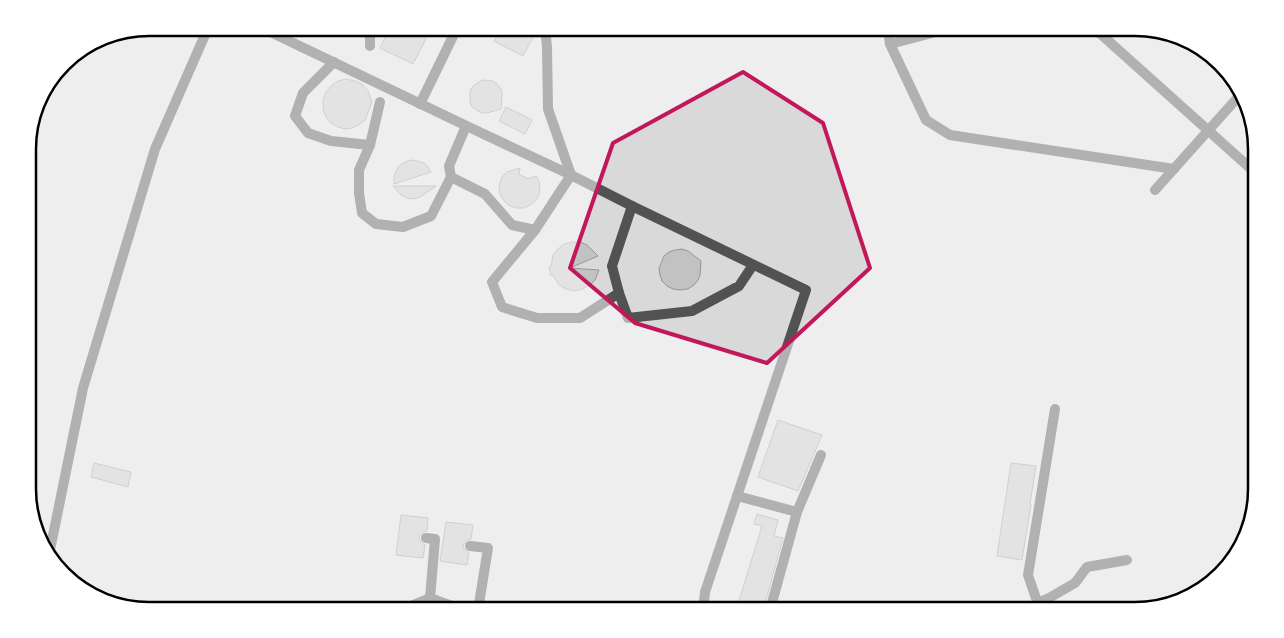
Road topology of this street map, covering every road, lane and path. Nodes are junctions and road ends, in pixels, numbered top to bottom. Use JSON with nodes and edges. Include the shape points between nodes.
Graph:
{"nodes":[{"id":1,"x":205,"y":36,"type":"edge"},
{"id":2,"x":279,"y":36,"type":"edge"},
{"id":3,"x":370,"y":36,"type":"edge"},
{"id":4,"x":454,"y":36,"type":"edge"},
{"id":5,"x":546,"y":36,"type":"edge"},
{"id":6,"x":889,"y":36,"type":"edge"},
{"id":7,"x":920,"y":36,"type":"edge"},
{"id":8,"x":1103,"y":36,"type":"edge"},
{"id":9,"x":890,"y":44,"type":"junction"},
{"id":10,"x":370,"y":46,"type":"dead end"},
{"id":11,"x":334,"y":62,"type":"junction"},
{"id":12,"x":1236,"y":99,"type":"edge"},
{"id":13,"x":380,"y":102,"type":"dead end"},
{"id":14,"x":420,"y":104,"type":"junction"},
{"id":15,"x":466,"y":126,"type":"junction"},
{"id":16,"x":1208,"y":130,"type":"junction"},
{"id":17,"x":370,"y":145,"type":"junction"},
{"id":18,"x":1248,"y":166,"type":"edge"},
{"id":19,"x":1174,"y":169,"type":"junction"},
{"id":20,"x":571,"y":175,"type":"junction"},
{"id":21,"x":451,"y":177,"type":"junction"},
{"id":22,"x":1155,"y":190,"type":"dead end"},
{"id":23,"x":632,"y":206,"type":"junction"},
{"id":24,"x":535,"y":230,"type":"junction"},
{"id":25,"x":753,"y":264,"type":"junction"},
{"id":26,"x":619,"y":293,"type":"junction"},
{"id":27,"x":1055,"y":409,"type":"dead end"},
{"id":28,"x":821,"y":455,"type":"dead end"},
{"id":29,"x":737,"y":496,"type":"junction"},
{"id":30,"x":796,"y":512,"type":"junction"},
{"id":31,"x":426,"y":538,"type":"dead end"},
{"id":32,"x":51,"y":545,"type":"edge"},
{"id":33,"x":470,"y":546,"type":"dead end"},
{"id":34,"x":1127,"y":560,"type":"dead end"},
{"id":35,"x":430,"y":598,"type":"junction"},
{"id":36,"x":420,"y":602,"type":"edge"},
{"id":37,"x":441,"y":602,"type":"edge"},
{"id":38,"x":479,"y":602,"type":"edge"},
{"id":39,"x":703,"y":602,"type":"edge"},
{"id":40,"x":772,"y":602,"type":"edge"},
{"id":41,"x":1037,"y":602,"type":"edge"},
{"id":42,"x":1044,"y":602,"type":"edge"}],
"edges":[{"from":1,"to":32,"type":"lane","via":[[156,149],[86,378]]},
{"from":2,"to":11,"type":"lane"},
{"from":3,"to":10,"type":"lane"},
{"from":4,"to":14,"type":"lane"},
{"from":5,"to":20,"type":"lane","via":[[548,109]]},
{"from":6,"to":9,"type":"lane"},
{"from":7,"to":9,"type":"lane"},
{"from":8,"to":16,"type":"lane"},
{"from":9,"to":19,"type":"lane","via":[[926,120],[950,135]]},
{"from":11,"to":14,"type":"lane"},
{"from":11,"to":17,"type":"lane","via":[[303,94],[295,116],[308,133],[331,141]]},
{"from":12,"to":16,"type":"lane"},
{"from":13,"to":17,"type":"lane"},
{"from":14,"to":15,"type":"lane"},
{"from":15,"to":20,"type":"lane"},
{"from":15,"to":21,"type":"lane","via":[[450,166]]},
{"from":16,"to":18,"type":"lane"},
{"from":16,"to":19,"type":"lane"},
{"from":17,"to":21,"type":"lane","via":[[359,170],[359,193],[362,213],[376,224],[403,227],[431,216]]},
{"from":19,"to":22,"type":"lane"},
{"from":20,"to":23,"type":"lane"},
{"from":20,"to":24,"type":"lane"},
{"from":21,"to":24,"type":"lane","via":[[485,194],[512,225]]},
{"from":23,"to":25,"type":"lane"},
{"from":23,"to":26,"type":"lane","via":[[612,266]]},
{"from":24,"to":26,"type":"lane","via":[[492,282],[502,308],[537,318],[580,318]]},
{"from":25,"to":26,"type":"lane","via":[[739,286],[692,311],[628,318]]},
{"from":25,"to":29,"type":"lane","via":[[806,290]]},
{"from":27,"to":41,"type":"lane","via":[[1028,576]]},
{"from":28,"to":30,"type":"lane"},
{"from":29,"to":30,"type":"lane"},
{"from":29,"to":39,"type":"lane"},
{"from":30,"to":40,"type":"lane"},
{"from":31,"to":35,"type":"lane","via":[[435,539]]},
{"from":33,"to":38,"type":"lane","via":[[488,548]]},
{"from":34,"to":42,"type":"lane","via":[[1087,567],[1075,583]]},
{"from":35,"to":36,"type":"lane"},
{"from":35,"to":37,"type":"lane"}]}
